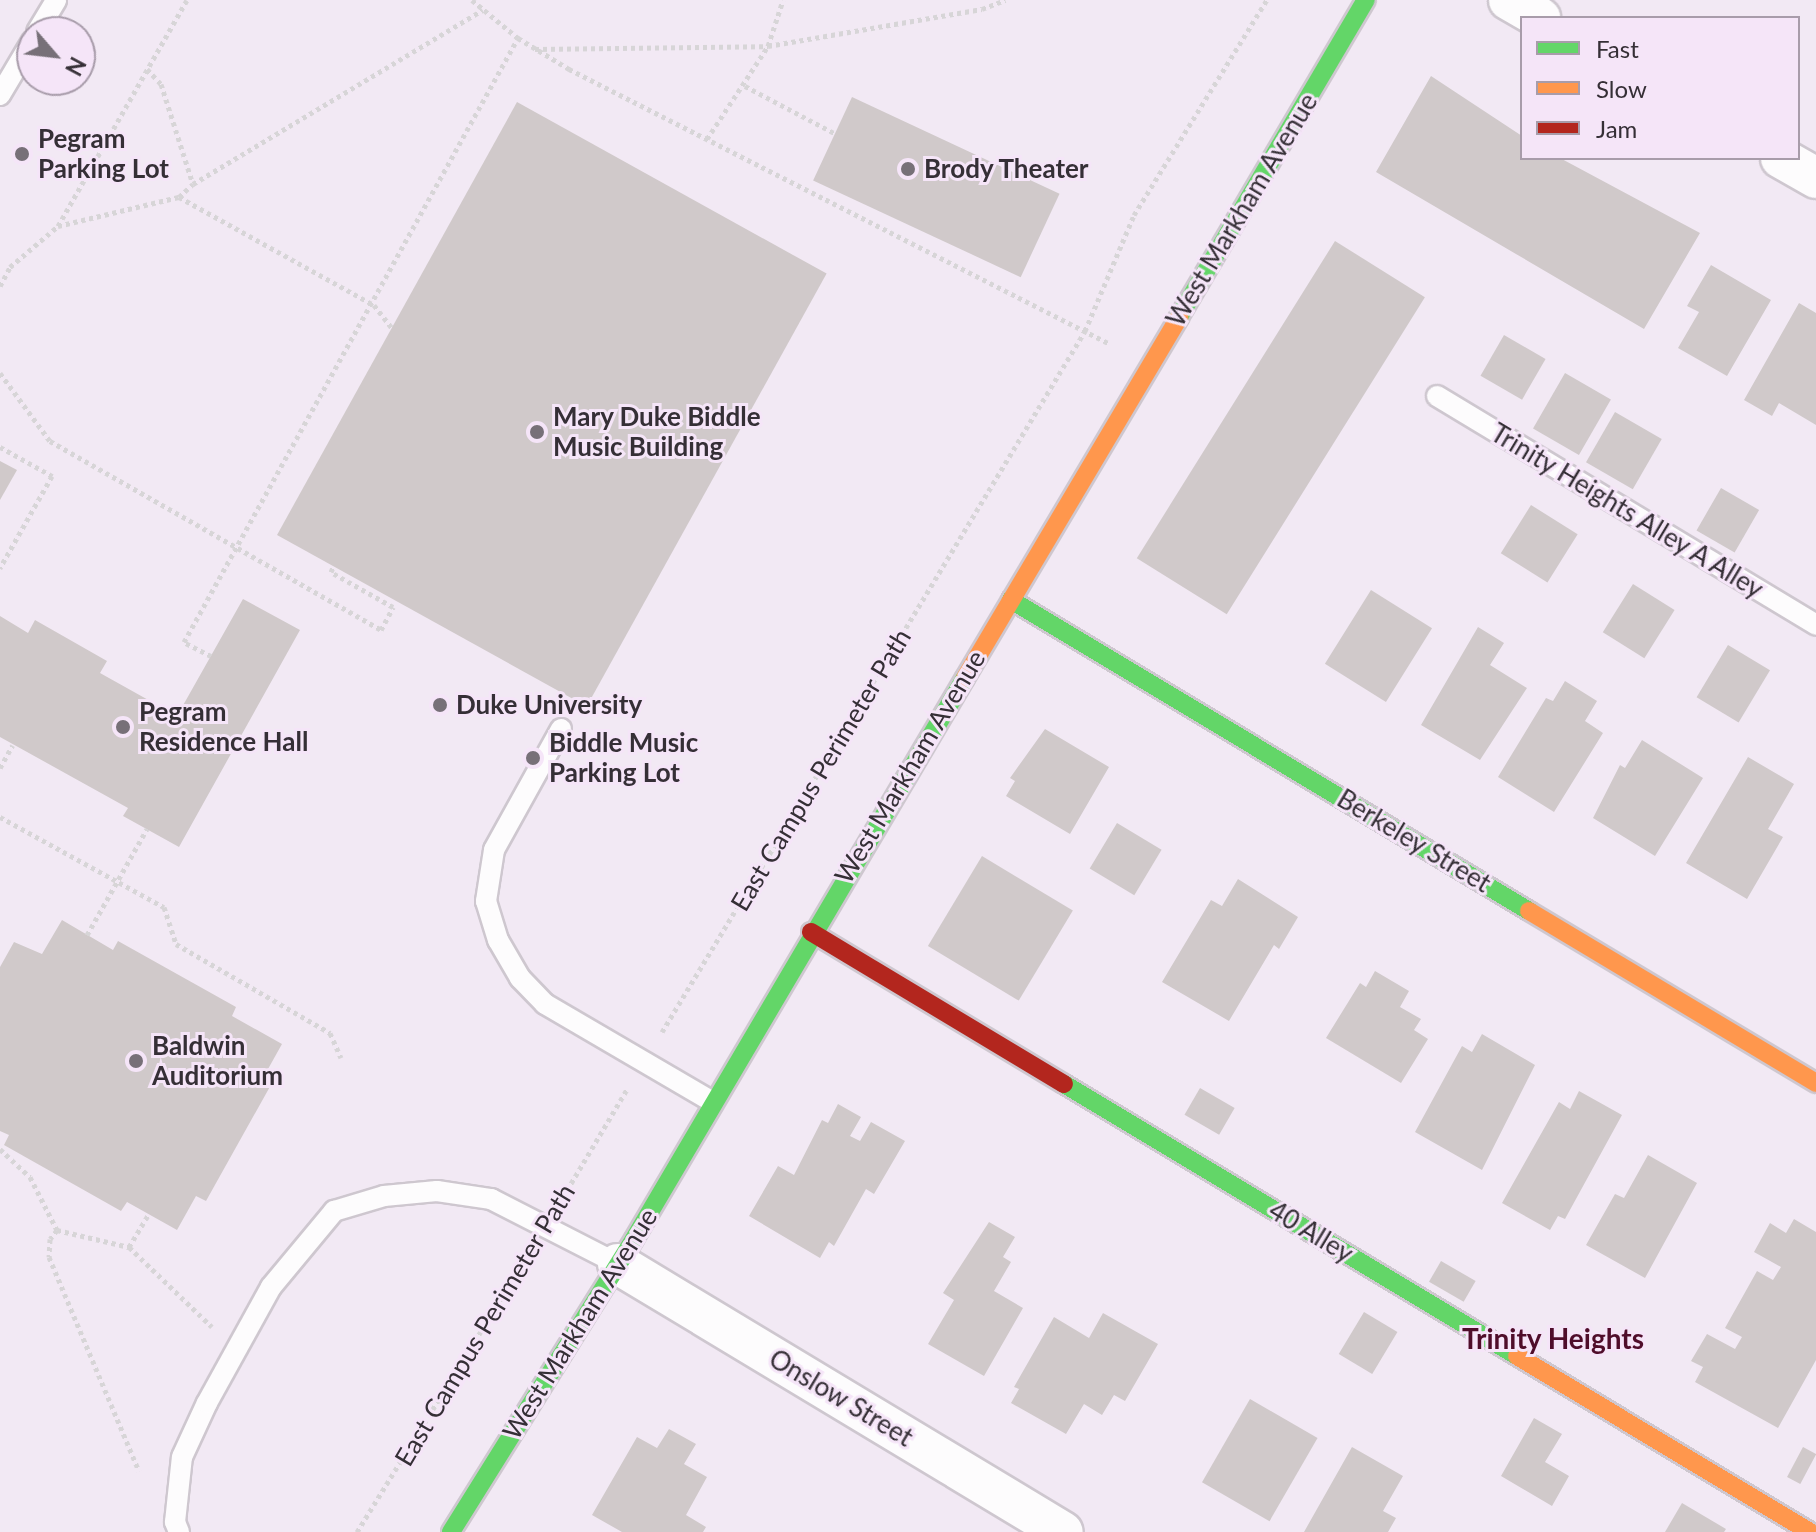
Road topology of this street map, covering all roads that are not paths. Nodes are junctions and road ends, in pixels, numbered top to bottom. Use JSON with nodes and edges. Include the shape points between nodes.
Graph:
{"nodes":[{"id":1,"x":1366,"y":0,"type":"edge"},
{"id":2,"x":1509,"y":0,"type":"edge"},
{"id":3,"x":1537,"y":16,"type":"edge"},
{"id":4,"x":16,"y":68,"type":"edge"},
{"id":5,"x":0,"y":95,"type":"edge"},
{"id":6,"x":1784,"y":160,"type":"edge"},
{"id":7,"x":1816,"y":178,"type":"edge"},
{"id":8,"x":1437,"y":396,"type":"dead end"},
{"id":9,"x":1011,"y":600,"type":"junction"},
{"id":10,"x":1816,"y":625,"type":"edge"},
{"id":11,"x":561,"y":729,"type":"dead end"},
{"id":12,"x":811,"y":932,"type":"junction"},
{"id":13,"x":1816,"y":1083,"type":"edge"},
{"id":14,"x":713,"y":1102,"type":"junction"},
{"id":15,"x":618,"y":1264,"type":"junction"},
{"id":16,"x":179,"y":1532,"type":"edge"},
{"id":17,"x":451,"y":1532,"type":"edge"},
{"id":18,"x":1063,"y":1532,"type":"edge"},
{"id":19,"x":1810,"y":1532,"type":"edge"}],
"edges":[{"from":1,"to":9,"type":"street","name":"West Markham Avenue"},
{"from":2,"to":3,"type":"street"},
{"from":4,"to":5,"type":"lane"},
{"from":6,"to":7,"type":"street"},
{"from":8,"to":10,"type":"lane","name":"Trinity Heights Alley A Alley"},
{"from":9,"to":12,"type":"street","name":"West Markham Avenue"},
{"from":9,"to":13,"type":"street","name":"Berkeley Street"},
{"from":11,"to":14,"type":"lane","via":[[494,850],[486,901],[498,940],[520,978],[545,1004]]},
{"from":12,"to":14,"type":"street","name":"West Markham Avenue"},
{"from":12,"to":19,"type":"street","name":"40 Alley"},
{"from":14,"to":15,"type":"street","name":"West Markham Avenue"},
{"from":15,"to":16,"type":"lane","via":[[491,1199],[437,1191],[384,1196],[334,1211],[271,1287],[182,1457],[175,1522]]},
{"from":15,"to":17,"type":"street","name":"West Markham Avenue"},
{"from":15,"to":18,"type":"street","name":"Onslow Street"}]}
